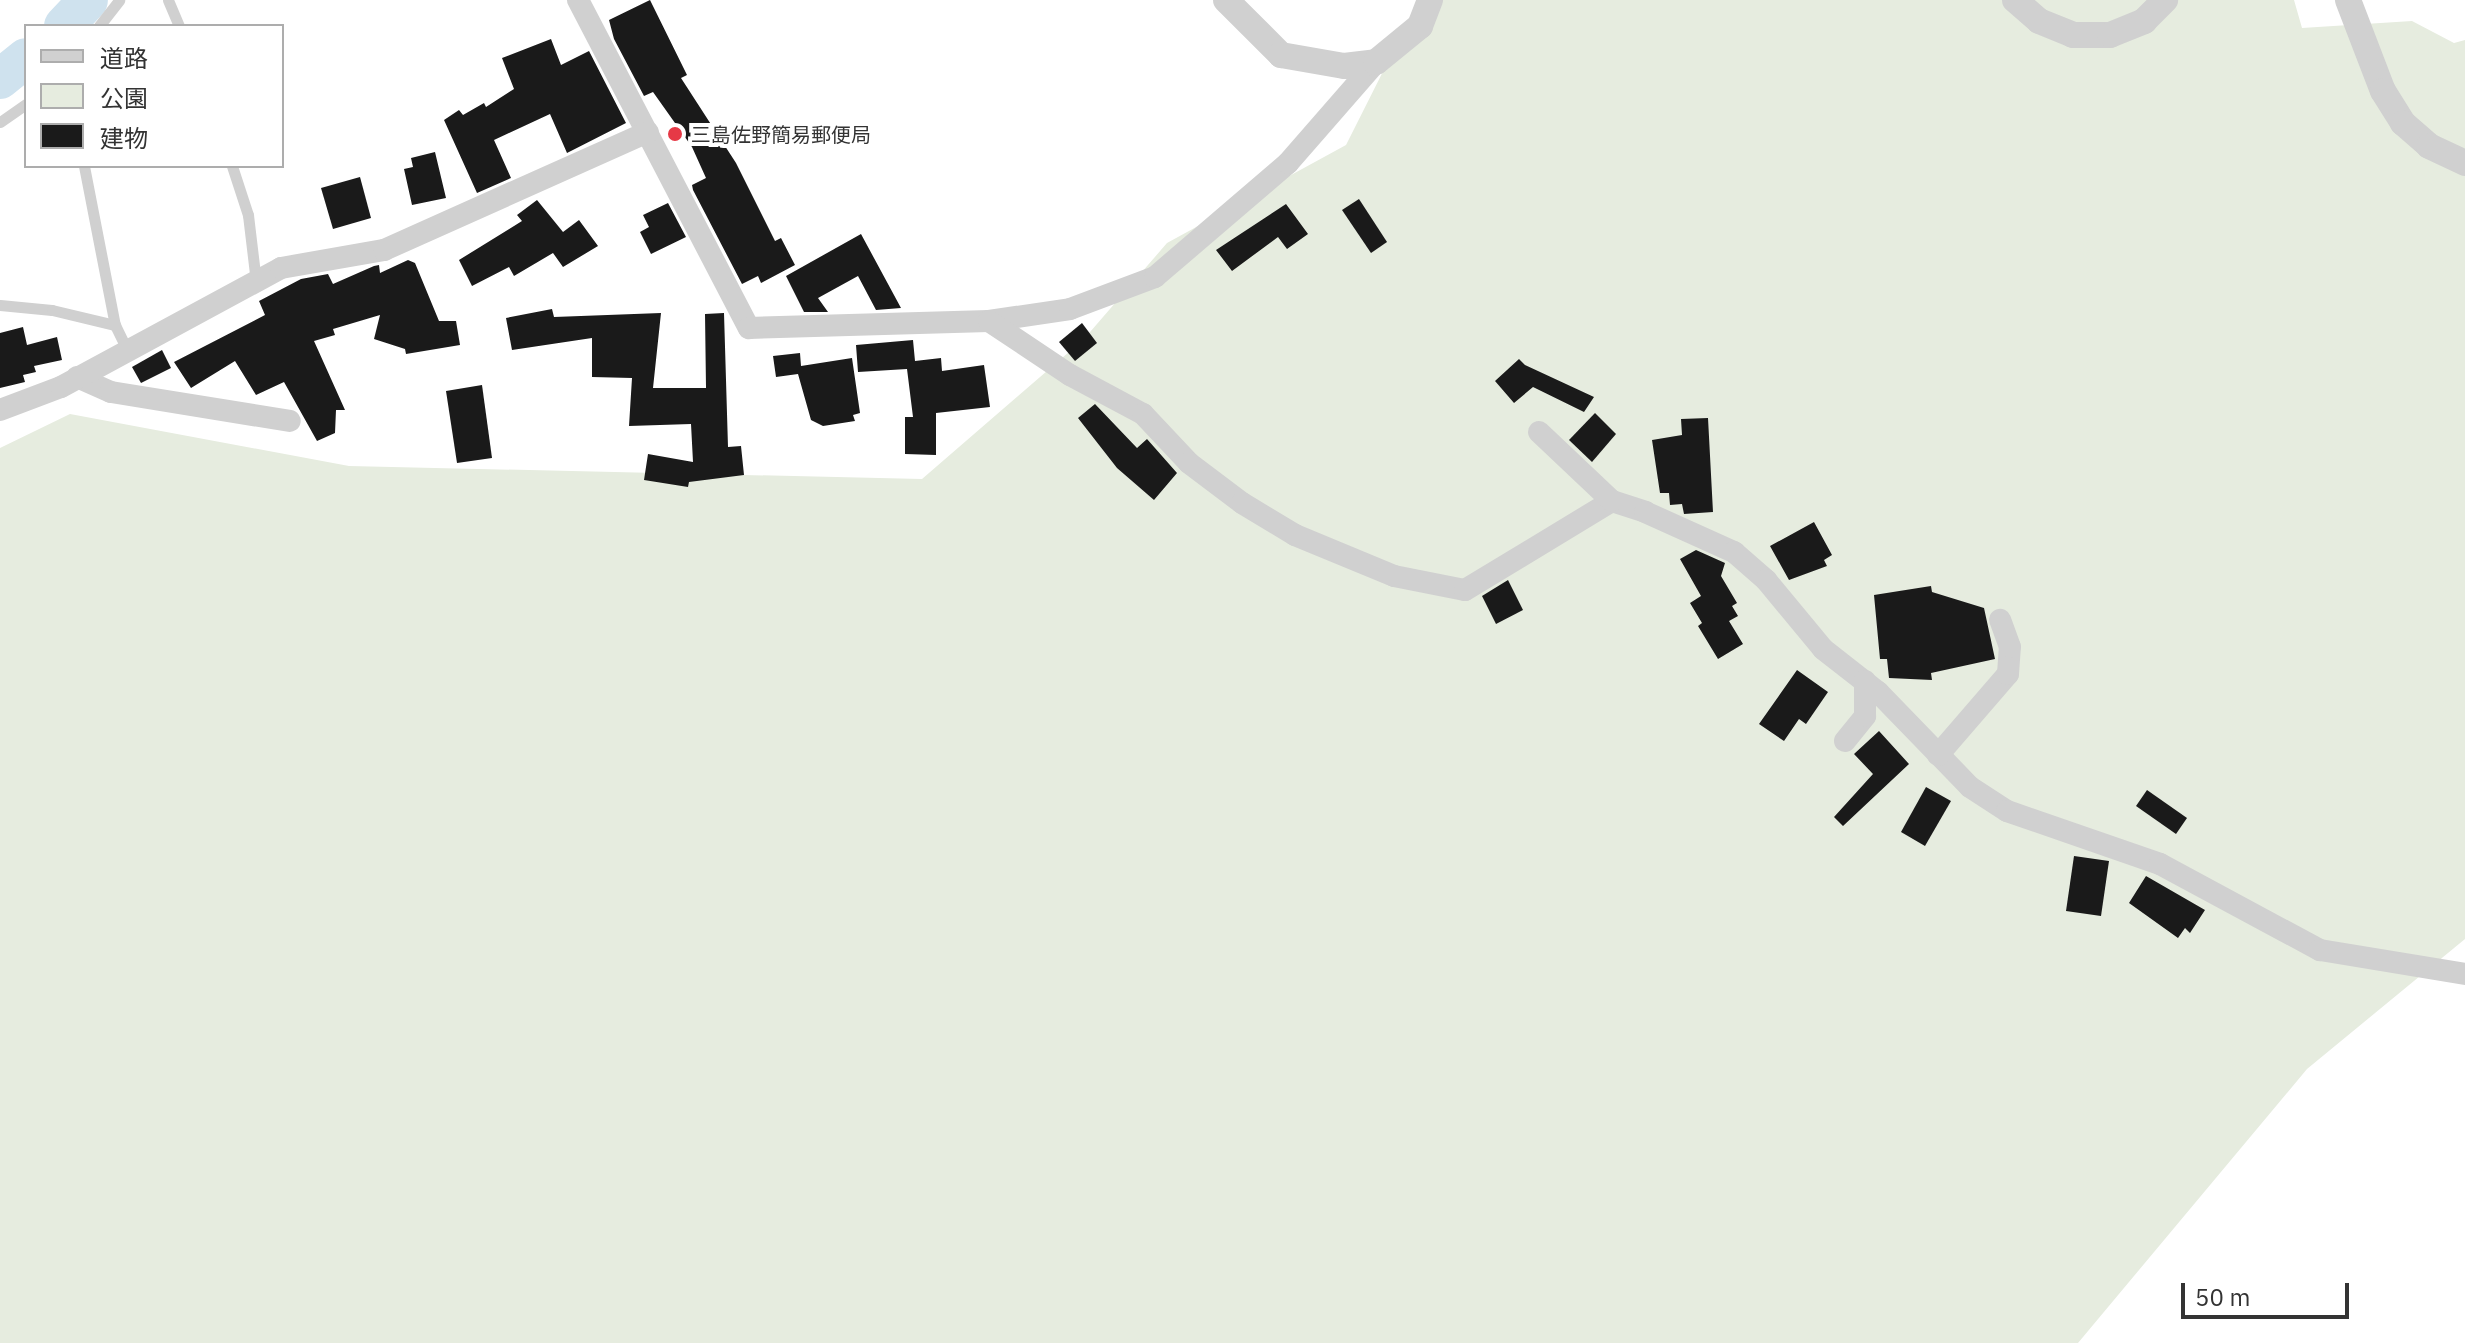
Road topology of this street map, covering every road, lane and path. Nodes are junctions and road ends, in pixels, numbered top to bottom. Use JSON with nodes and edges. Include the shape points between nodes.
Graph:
{"nodes":[{"id":1,"x":119,"y":0,"type":"edge"},
{"id":2,"x":168,"y":0,"type":"edge"},
{"id":3,"x":578,"y":0,"type":"edge"},
{"id":4,"x":1226,"y":0,"type":"edge"},
{"id":5,"x":1430,"y":0,"type":"edge"},
{"id":6,"x":2015,"y":0,"type":"edge"},
{"id":7,"x":2165,"y":0,"type":"edge"},
{"id":8,"x":2348,"y":0,"type":"edge"},
{"id":9,"x":101,"y":24,"type":"edge"},
{"id":10,"x":178,"y":24,"type":"edge"},
{"id":11,"x":1376,"y":62,"type":"junction"},
{"id":12,"x":24,"y":105,"type":"edge"},
{"id":13,"x":0,"y":122,"type":"edge"},
{"id":14,"x":648,"y":132,"type":"junction"},
{"id":15,"x":2465,"y":163,"type":"edge"},
{"id":16,"x":84,"y":168,"type":"edge"},
{"id":17,"x":233,"y":168,"type":"edge"},
{"id":18,"x":256,"y":282,"type":"junction"},
{"id":19,"x":0,"y":305,"type":"edge"},
{"id":20,"x":989,"y":321,"type":"junction"},
{"id":21,"x":115,"y":325,"type":"junction"},
{"id":22,"x":127,"y":350,"type":"junction"},
{"id":23,"x":77,"y":377,"type":"junction"},
{"id":24,"x":0,"y":410,"type":"edge"},
{"id":25,"x":290,"y":421,"type":"dead end"},
{"id":26,"x":1539,"y":432,"type":"dead end"},
{"id":27,"x":1612,"y":501,"type":"junction"},
{"id":28,"x":2000,"y":620,"type":"dead end"},
{"id":29,"x":1865,"y":681,"type":"junction"},
{"id":30,"x":1845,"y":741,"type":"dead end"},
{"id":31,"x":1938,"y":755,"type":"junction"},
{"id":32,"x":2465,"y":974,"type":"edge"}],
"edges":[{"from":1,"to":9,"type":"lane"},
{"from":2,"to":10,"type":"lane"},
{"from":3,"to":14,"type":"street"},
{"from":4,"to":11,"type":"street","via":[[1281,55],[1344,66]]},
{"from":5,"to":11,"type":"street","via":[[1420,26]]},
{"from":6,"to":7,"type":"street","via":[[2039,21],[2073,35],[2110,35],[2144,21]]},
{"from":8,"to":15,"type":"street","via":[[2383,91],[2403,123],[2429,146]]},
{"from":11,"to":20,"type":"street","via":[[1288,163],[1155,277],[1070,309]]},
{"from":12,"to":13,"type":"lane"},
{"from":14,"to":18,"type":"street","via":[[384,250],[293,265]]},
{"from":14,"to":20,"type":"street","via":[[749,328]]},
{"from":16,"to":21,"type":"lane"},
{"from":17,"to":18,"type":"lane","via":[[248,215]]},
{"from":18,"to":22,"type":"street"},
{"from":19,"to":21,"type":"lane"},
{"from":20,"to":27,"type":"street","via":[[1070,375],[1143,414],[1189,463],[1242,503],[1295,535],[1394,576],[1465,590]]},
{"from":21,"to":22,"type":"lane"},
{"from":22,"to":23,"type":"street"},
{"from":23,"to":24,"type":"street"},
{"from":23,"to":25,"type":"street","via":[[111,392]]},
{"from":26,"to":27,"type":"street"},
{"from":27,"to":29,"type":"street","via":[[1734,552],[1766,580],[1823,649]]},
{"from":28,"to":31,"type":"street","via":[[2010,647],[2008,674]]},
{"from":29,"to":30,"type":"street","via":[[1865,716]]},
{"from":29,"to":31,"type":"street"},
{"from":31,"to":32,"type":"street","via":[[1970,787],[2007,811],[2149,859],[2320,950]]}]}
